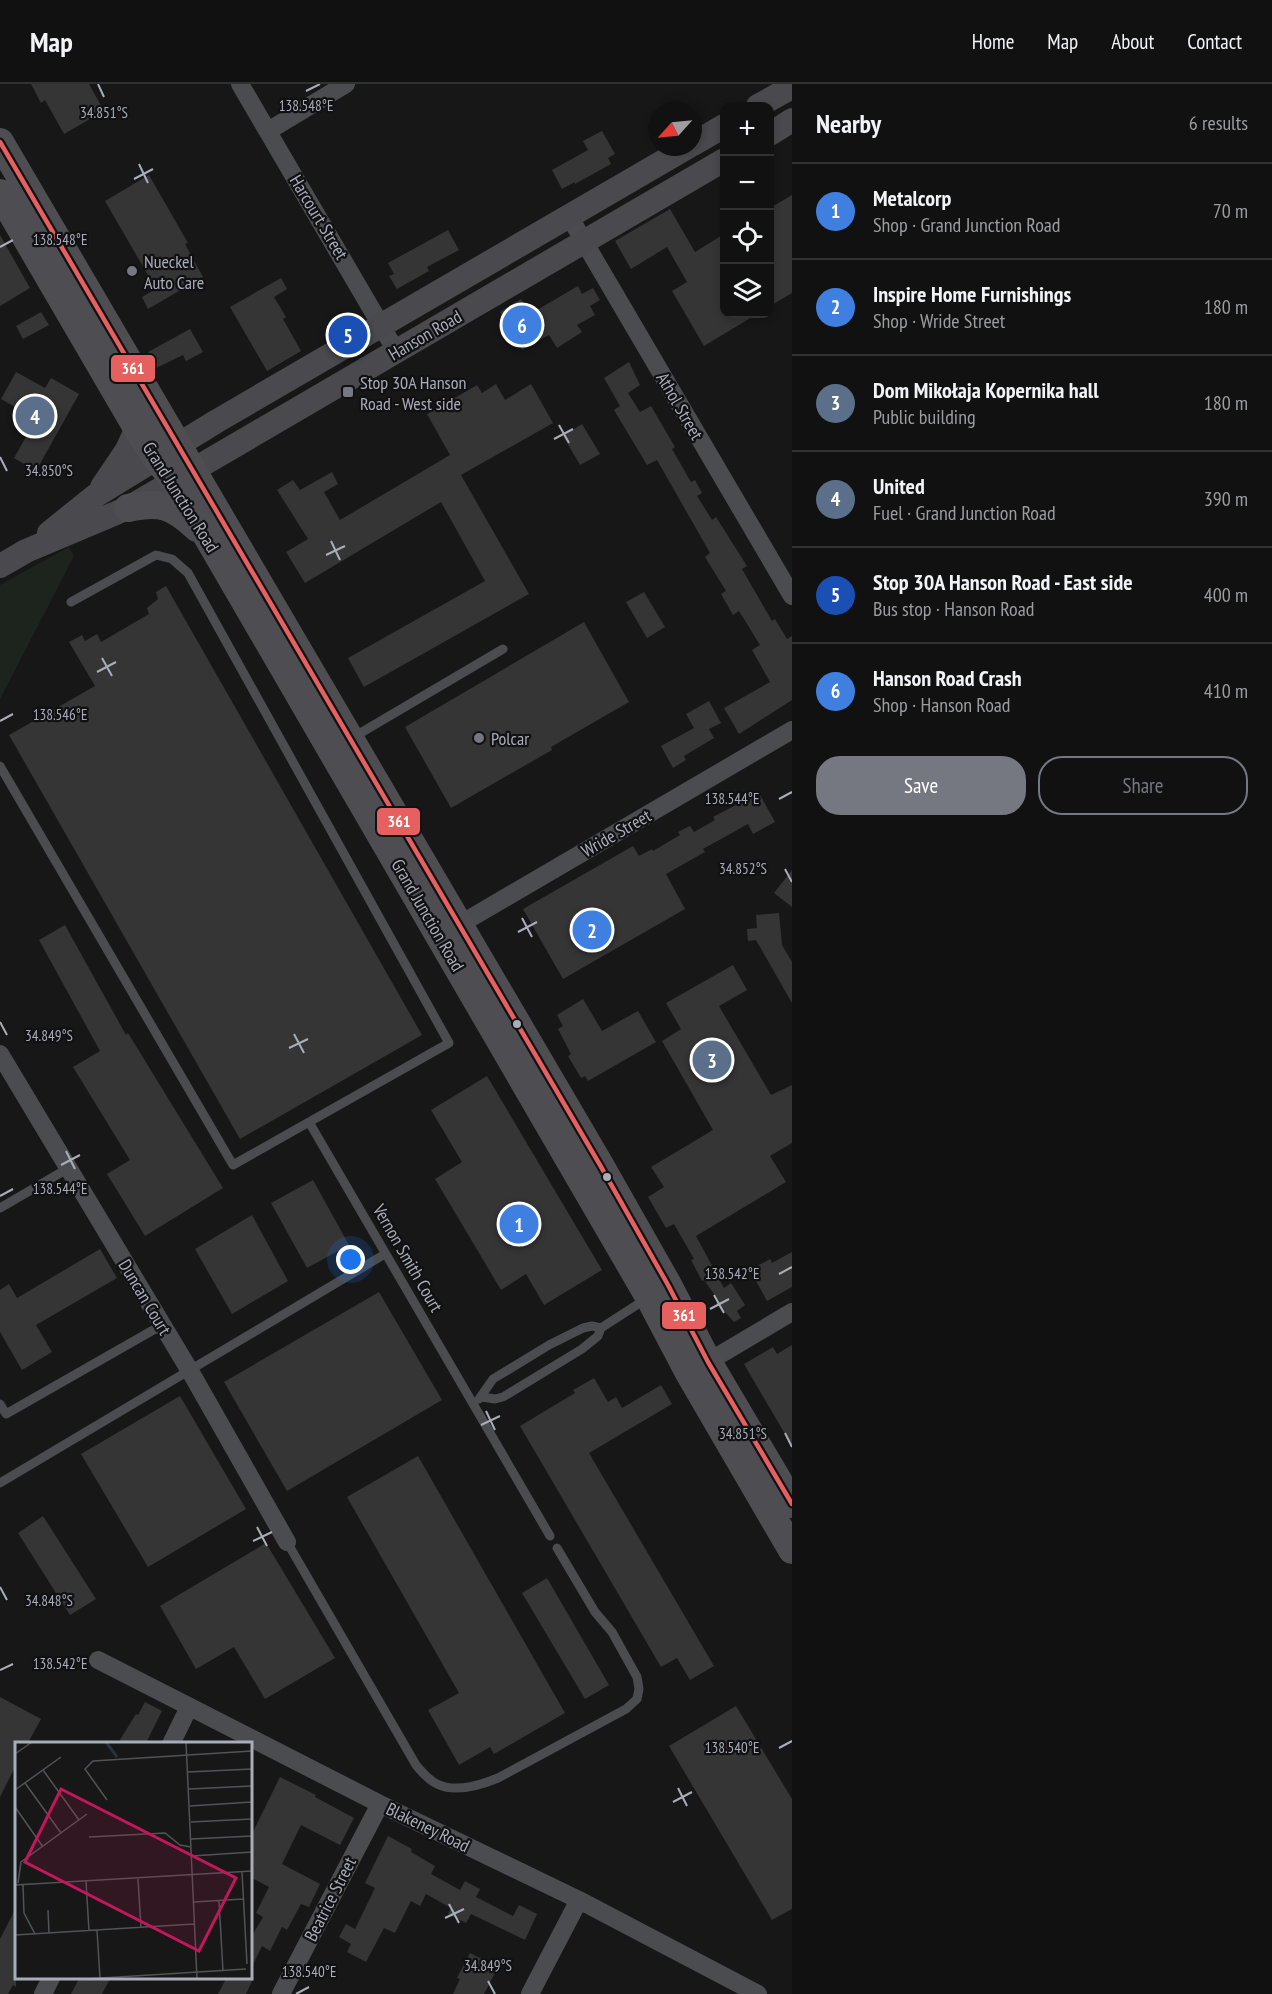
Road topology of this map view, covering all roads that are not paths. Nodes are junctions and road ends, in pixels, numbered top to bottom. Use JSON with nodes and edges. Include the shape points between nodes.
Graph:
{"nodes":[{"id":1,"x":240,"y":84,"type":"edge"},
{"id":2,"x":346,"y":84,"type":"edge"},
{"id":3,"x":792,"y":87,"type":"edge"},
{"id":4,"x":765,"y":102,"type":"edge"},
{"id":5,"x":720,"y":128,"type":"edge"},
{"id":6,"x":268,"y":131,"type":"junction"},
{"id":7,"x":702,"y":139,"type":"edge"},
{"id":8,"x":0,"y":142,"type":"edge"},
{"id":9,"x":672,"y":156,"type":"edge"},
{"id":10,"x":720,"y":162,"type":"edge"},
{"id":11,"x":0,"y":193,"type":"edge"},
{"id":12,"x":569,"y":216,"type":"junction"},
{"id":13,"x":584,"y":242,"type":"junction"},
{"id":14,"x":382,"y":325,"type":"junction"},
{"id":15,"x":396,"y":351,"type":"junction"},
{"id":16,"x":137,"y":428,"type":"junction"},
{"id":17,"x":246,"y":439,"type":"junction"},
{"id":18,"x":167,"y":451,"type":"junction"},
{"id":19,"x":184,"y":475,"type":"junction"},
{"id":20,"x":95,"y":496,"type":"junction"},
{"id":21,"x":213,"y":505,"type":"junction"},
{"id":22,"x":128,"y":508,"type":"junction"},
{"id":23,"x":209,"y":539,"type":"junction"},
{"id":24,"x":26,"y":551,"type":"junction"},
{"id":25,"x":0,"y":566,"type":"edge"},
{"id":26,"x":792,"y":596,"type":"edge"},
{"id":27,"x":71,"y":602,"type":"dead end"},
{"id":28,"x":503,"y":649,"type":"dead end"},
{"id":29,"x":792,"y":730,"type":"edge"},
{"id":30,"x":341,"y":745,"type":"junction"},
{"id":31,"x":0,"y":766,"type":"edge"},
{"id":32,"x":450,"y":931,"type":"junction"},
{"id":33,"x":0,"y":1054,"type":"edge"},
{"id":34,"x":309,"y":1122,"type":"junction"},
{"id":35,"x":68,"y":1169,"type":"junction"},
{"id":36,"x":0,"y":1208,"type":"edge"},
{"id":37,"x":385,"y":1254,"type":"junction"},
{"id":38,"x":658,"y":1291,"type":"junction"},
{"id":39,"x":792,"y":1312,"type":"edge"},
{"id":40,"x":162,"y":1325,"type":"junction"},
{"id":41,"x":601,"y":1328,"type":"junction"},
{"id":42,"x":698,"y":1368,"type":"junction"},
{"id":43,"x":190,"y":1371,"type":"junction"},
{"id":44,"x":478,"y":1400,"type":"junction"},
{"id":45,"x":0,"y":1404,"type":"edge"},
{"id":46,"x":0,"y":1483,"type":"edge"},
{"id":47,"x":792,"y":1504,"type":"edge"},
{"id":48,"x":550,"y":1536,"type":"dead end"},
{"id":49,"x":287,"y":1542,"type":"joint"},
{"id":50,"x":557,"y":1548,"type":"dead end"},
{"id":51,"x":792,"y":1550,"type":"edge"},
{"id":52,"x":98,"y":1660,"type":"dead end"},
{"id":53,"x":189,"y":1707,"type":"junction"},
{"id":54,"x":172,"y":1742,"type":"edge"},
{"id":55,"x":380,"y":1804,"type":"junction"},
{"id":56,"x":579,"y":1900,"type":"junction"},
{"id":57,"x":50,"y":1979,"type":"edge"},
{"id":58,"x":43,"y":1994,"type":"edge"},
{"id":59,"x":281,"y":1994,"type":"edge"},
{"id":60,"x":530,"y":1994,"type":"edge"},
{"id":61,"x":758,"y":1994,"type":"edge"}],
"edges":[{"from":1,"to":6,"type":"street","name":"Harcourt Street"},
{"from":2,"to":6,"type":"street"},
{"from":3,"to":4,"type":"main road"},
{"from":5,"to":7,"type":"main road"},
{"from":6,"to":14,"type":"street","name":"Harcourt Street"},
{"from":8,"to":18,"type":"highway","name":"Grand Junction Road"},
{"from":9,"to":12,"type":"main road","name":"Hanson Road"},
{"from":10,"to":13,"type":"main road","name":"Hanson Road"},
{"from":11,"to":16,"type":"highway","name":"Grand Junction Road","via":[[78,338]]},
{"from":12,"to":13,"type":"street","name":"Athol Street"},
{"from":12,"to":14,"type":"main road","name":"Hanson Road"},
{"from":13,"to":15,"type":"main road","name":"Hanson Road"},
{"from":13,"to":26,"type":"street","name":"Athol Street"},
{"from":14,"to":15,"type":"street","name":"Harcourt Street"},
{"from":14,"to":18,"type":"main road","name":"Hanson Road"},
{"from":15,"to":17,"type":"main road","name":"Hanson Road"},
{"from":16,"to":18,"type":"highway","name":"Grand Junction Road"},
{"from":16,"to":20,"type":"main road","via":[[127,450]]},
{"from":17,"to":19,"type":"main road","name":"Hanson Road"},
{"from":17,"to":21,"type":"main road","via":[[218,463],[210,487]]},
{"from":18,"to":19,"type":"highway","name":"Grand Junction Road"},
{"from":18,"to":20,"type":"main road","name":"Hanson Road"},
{"from":19,"to":21,"type":"highway","name":"Grand Junction Road"},
{"from":19,"to":22,"type":"main road","name":"Hanson Road"},
{"from":19,"to":23,"type":"highway","name":"Grand Junction Road"},
{"from":20,"to":24,"type":"main road","name":"Hanson Road"},
{"from":21,"to":30,"type":"highway","name":"Grand Junction Road"},
{"from":22,"to":23,"type":"highway","via":[[163,504],[182,514]]},
{"from":22,"to":24,"type":"main road","name":"Hanson Road"},
{"from":23,"to":30,"type":"highway","name":"Grand Junction Road"},
{"from":24,"to":25,"type":"main road","name":"Hanson Road"},
{"from":27,"to":34,"type":"lane","via":[[156,555],[172,559],[188,573],[449,1043]]},
{"from":28,"to":30,"type":"lane"},
{"from":29,"to":32,"type":"street","name":"Wride Street"},
{"from":30,"to":32,"type":"highway","name":"Grand Junction Road"},
{"from":31,"to":34,"type":"lane","via":[[233,1165]]},
{"from":32,"to":38,"type":"highway","name":"Grand Junction Road"},
{"from":33,"to":35,"type":"street","name":"Duncan Court"},
{"from":34,"to":37,"type":"lane","name":"Vernon Smith Court"},
{"from":35,"to":36,"type":"lane"},
{"from":35,"to":40,"type":"street","name":"Duncan Court"},
{"from":37,"to":43,"type":"lane"},
{"from":37,"to":44,"type":"lane","name":"Vernon Smith Court"},
{"from":38,"to":41,"type":"lane"},
{"from":38,"to":42,"type":"highway","name":"Grand Junction Road"},
{"from":39,"to":42,"type":"street"},
{"from":40,"to":43,"type":"street","name":"Duncan Court"},
{"from":40,"to":45,"type":"lane","via":[[6,1414]]},
{"from":41,"to":44,"type":"lane","via":[[598,1336],[582,1349],[503,1396]]},
{"from":41,"to":44,"type":"lane","via":[[583,1328],[549,1346],[493,1379]]},
{"from":42,"to":47,"type":"highway","name":"Grand Junction Road"},
{"from":42,"to":51,"type":"highway","name":"Grand Junction Road"},
{"from":43,"to":46,"type":"lane"},
{"from":43,"to":49,"type":"street","name":"Duncan Court"},
{"from":44,"to":48,"type":"lane","name":"Vernon Smith Court"},
{"from":49,"to":50,"type":"lane","via":[[416,1765],[427,1778],[447,1788],[481,1785],[498,1778],[626,1709],[637,1698],[637,1677]]},
{"from":52,"to":53,"type":"street","name":"Blakeney Road"},
{"from":53,"to":54,"type":"street"},
{"from":53,"to":55,"type":"street","name":"Blakeney Road"},
{"from":55,"to":56,"type":"street","name":"Blakeney Road"},
{"from":55,"to":59,"type":"street","name":"Beatrice Street"},
{"from":56,"to":60,"type":"street"},
{"from":56,"to":61,"type":"street","name":"Blakeney Road"},
{"from":57,"to":58,"type":"street"}]}
